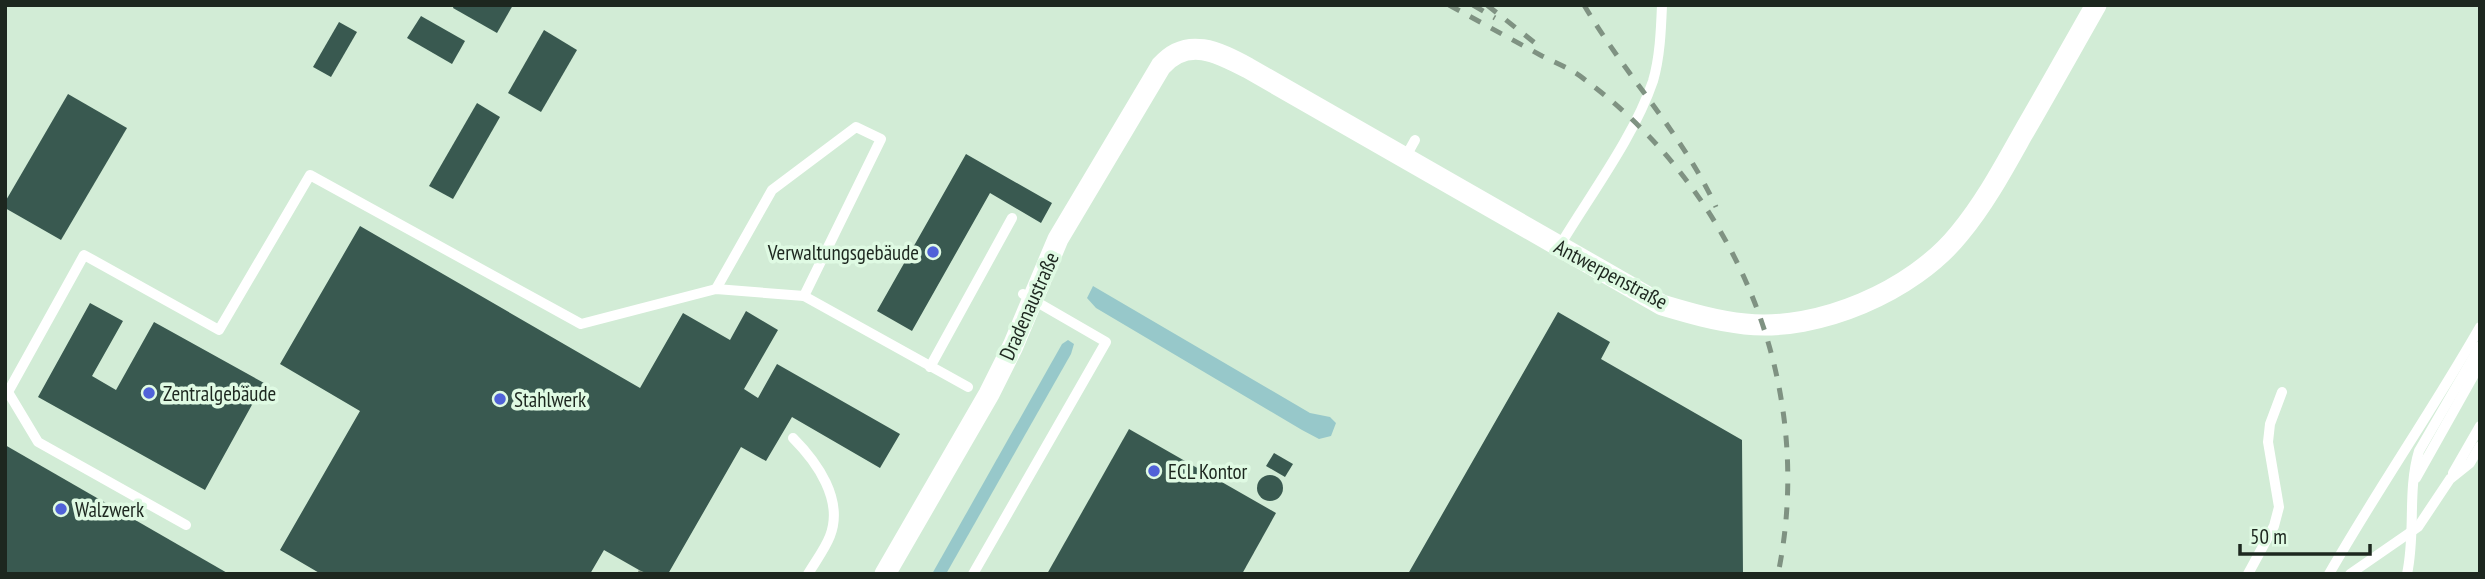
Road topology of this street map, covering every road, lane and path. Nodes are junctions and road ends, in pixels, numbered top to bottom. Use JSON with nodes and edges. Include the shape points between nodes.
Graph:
{"nodes":[{"id":1,"x":1662,"y":5,"type":"edge"},
{"id":2,"x":2096,"y":5,"type":"edge"},
{"id":3,"x":1186,"y":49,"type":"joint"},
{"id":4,"x":1013,"y":218,"type":"dead end"},
{"id":5,"x":1559,"y":247,"type":"junction"},
{"id":6,"x":716,"y":289,"type":"junction"},
{"id":7,"x":804,"y":296,"type":"junction"},
{"id":8,"x":1028,"y":297,"type":"junction"},
{"id":9,"x":2480,"y":327,"type":"edge"},
{"id":10,"x":2480,"y":346,"type":"edge"},
{"id":11,"x":2480,"y":364,"type":"edge"},
{"id":12,"x":930,"y":367,"type":"junction"},
{"id":13,"x":968,"y":387,"type":"dead end"},
{"id":14,"x":2282,"y":392,"type":"dead end"},
{"id":15,"x":2480,"y":426,"type":"edge"},
{"id":16,"x":793,"y":438,"type":"dead end"},
{"id":17,"x":2480,"y":446,"type":"edge"},
{"id":18,"x":2449,"y":479,"type":"junction"},
{"id":19,"x":2413,"y":483,"type":"junction"},
{"id":20,"x":186,"y":525,"type":"dead end"},
{"id":21,"x":2412,"y":533,"type":"junction"},
{"id":22,"x":808,"y":574,"type":"edge"},
{"id":23,"x":885,"y":574,"type":"edge"},
{"id":24,"x":973,"y":574,"type":"edge"},
{"id":25,"x":2248,"y":574,"type":"edge"},
{"id":26,"x":2329,"y":574,"type":"edge"},
{"id":27,"x":2350,"y":574,"type":"edge"},
{"id":28,"x":2407,"y":574,"type":"edge"}],
"edges":[{"from":1,"to":5,"type":"lane","via":[[1653,81],[1634,122]]},
{"from":2,"to":5,"type":"street","name":"Antwerpenstraße","via":[[2002,170],[1958,236],[1886,292],[1847,310],[1806,321],[1763,324],[1706,318],[1662,305]]},
{"from":3,"to":5,"type":"street","name":"Antwerpenstraße","via":[[1223,55],[1410,149]]},
{"from":3,"to":8,"type":"street","name":"Dradenaustraße","via":[[1168,58],[1148,86]]},
{"from":4,"to":12,"type":"lane"},
{"from":6,"to":7,"type":"lane"},
{"from":6,"to":7,"type":"lane","via":[[772,190],[856,127],[881,139]]},
{"from":6,"to":20,"type":"lane","via":[[581,324],[310,175],[219,330],[84,255],[8,392],[38,442]]},
{"from":7,"to":12,"type":"lane"},
{"from":8,"to":23,"type":"street","name":"Dradenaustraße","via":[[989,394]]},
{"from":8,"to":24,"type":"lane","via":[[1106,342]]},
{"from":9,"to":26,"type":"lane"},
{"from":10,"to":19,"type":"lane","via":[[2419,451]]},
{"from":11,"to":19,"type":"lane"},
{"from":12,"to":13,"type":"lane"},
{"from":14,"to":25,"type":"lane","via":[[2268,442],[2280,507]]},
{"from":15,"to":18,"type":"lane"},
{"from":16,"to":22,"type":"lane","via":[[813,458],[833,505],[831,534]]},
{"from":17,"to":18,"type":"lane","via":[[2470,463]]},
{"from":18,"to":21,"type":"lane"},
{"from":19,"to":21,"type":"lane"},
{"from":21,"to":27,"type":"lane"},
{"from":21,"to":28,"type":"lane"}]}
